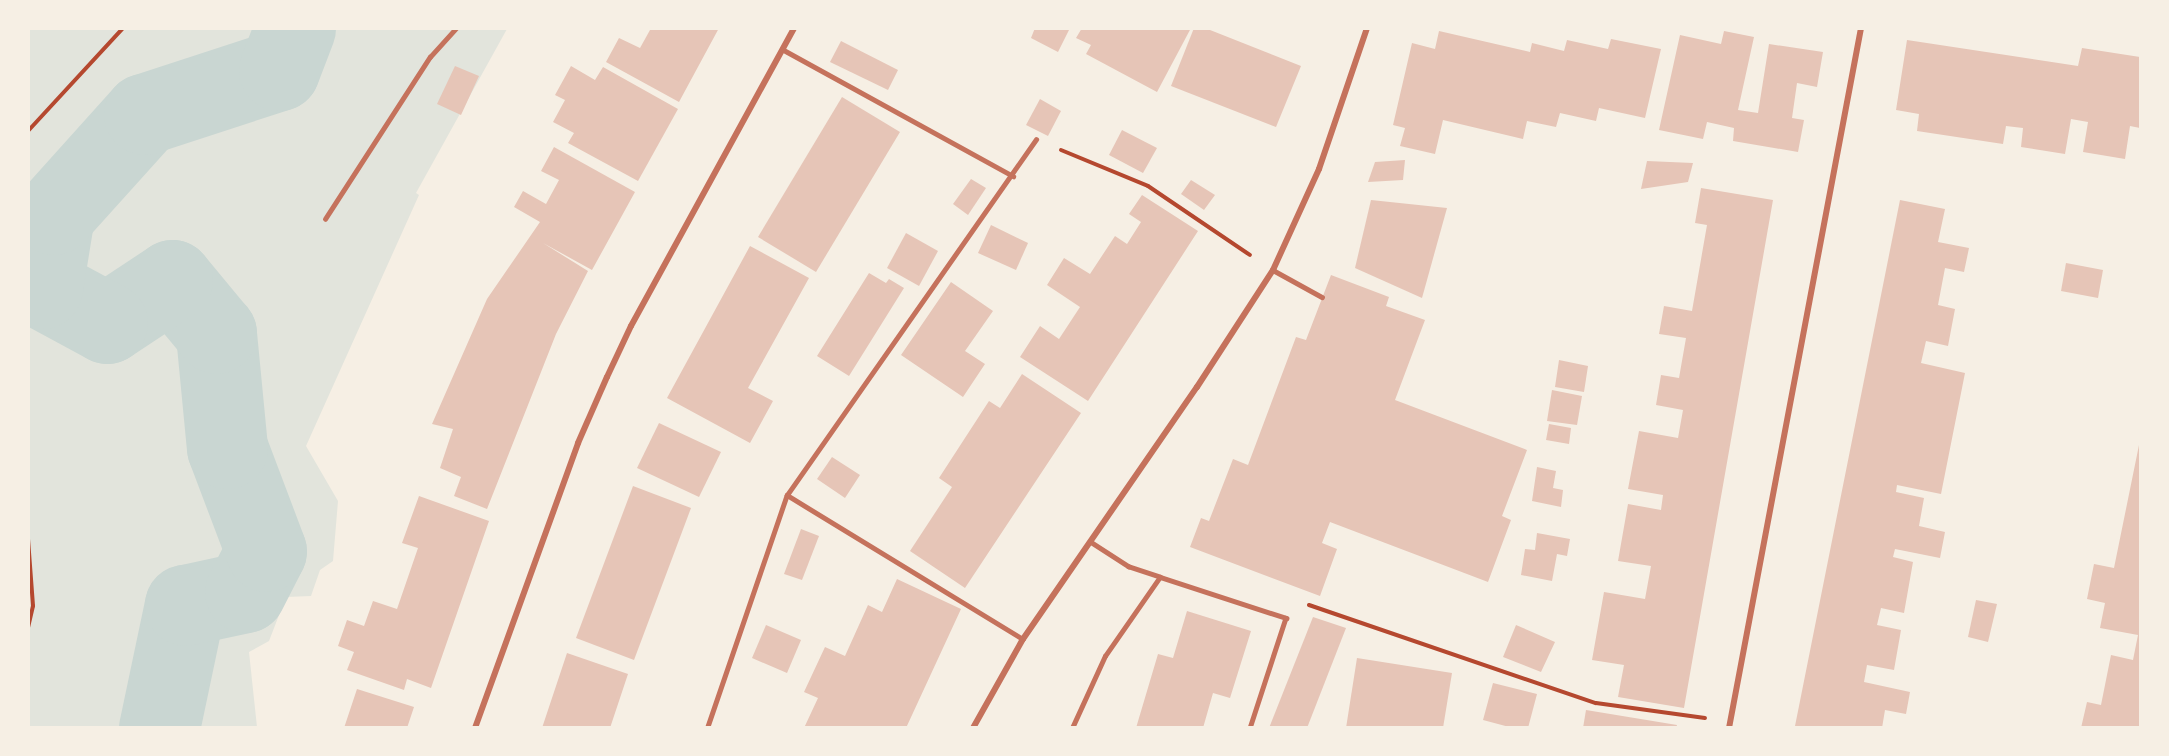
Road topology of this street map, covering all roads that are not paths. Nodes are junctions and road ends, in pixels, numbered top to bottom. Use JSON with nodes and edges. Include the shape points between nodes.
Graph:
{"nodes":[{"id":1,"x":456,"y":28,"type":"edge"},
{"id":2,"x":794,"y":28,"type":"edge"},
{"id":3,"x":1367,"y":28,"type":"edge"},
{"id":4,"x":1861,"y":28,"type":"edge"},
{"id":5,"x":782,"y":49,"type":"junction"},
{"id":6,"x":1036,"y":140,"type":"road end"},
{"id":7,"x":1012,"y":176,"type":"junction"},
{"id":8,"x":325,"y":219,"type":"dead end"},
{"id":9,"x":1273,"y":270,"type":"junction"},
{"id":10,"x":1322,"y":297,"type":"dead end"},
{"id":11,"x":787,"y":495,"type":"junction"},
{"id":12,"x":1090,"y":542,"type":"junction"},
{"id":13,"x":1160,"y":577,"type":"junction"},
{"id":14,"x":1023,"y":639,"type":"junction"},
{"id":15,"x":1730,"y":725,"type":"edge"},
{"id":16,"x":475,"y":728,"type":"edge"},
{"id":17,"x":707,"y":728,"type":"edge"},
{"id":18,"x":973,"y":728,"type":"edge"},
{"id":19,"x":1072,"y":728,"type":"edge"},
{"id":20,"x":1250,"y":728,"type":"edge"}],
"edges":[{"from":1,"to":8,"type":"lane","via":[[430,57]]},
{"from":2,"to":5,"type":"street"},
{"from":3,"to":9,"type":"street","via":[[1319,169]]},
{"from":4,"to":15,"type":"street"},
{"from":5,"to":7,"type":"lane"},
{"from":5,"to":16,"type":"street","via":[[607,377],[578,443]]},
{"from":6,"to":7,"type":"lane"},
{"from":7,"to":11,"type":"lane"},
{"from":9,"to":10,"type":"lane"},
{"from":9,"to":12,"type":"street"},
{"from":11,"to":14,"type":"lane"},
{"from":11,"to":17,"type":"lane"},
{"from":12,"to":13,"type":"lane","via":[[1129,567]]},
{"from":12,"to":14,"type":"street"},
{"from":13,"to":19,"type":"lane","via":[[1105,656]]},
{"from":13,"to":20,"type":"lane","via":[[1286,618]]},
{"from":14,"to":18,"type":"street"}]}
